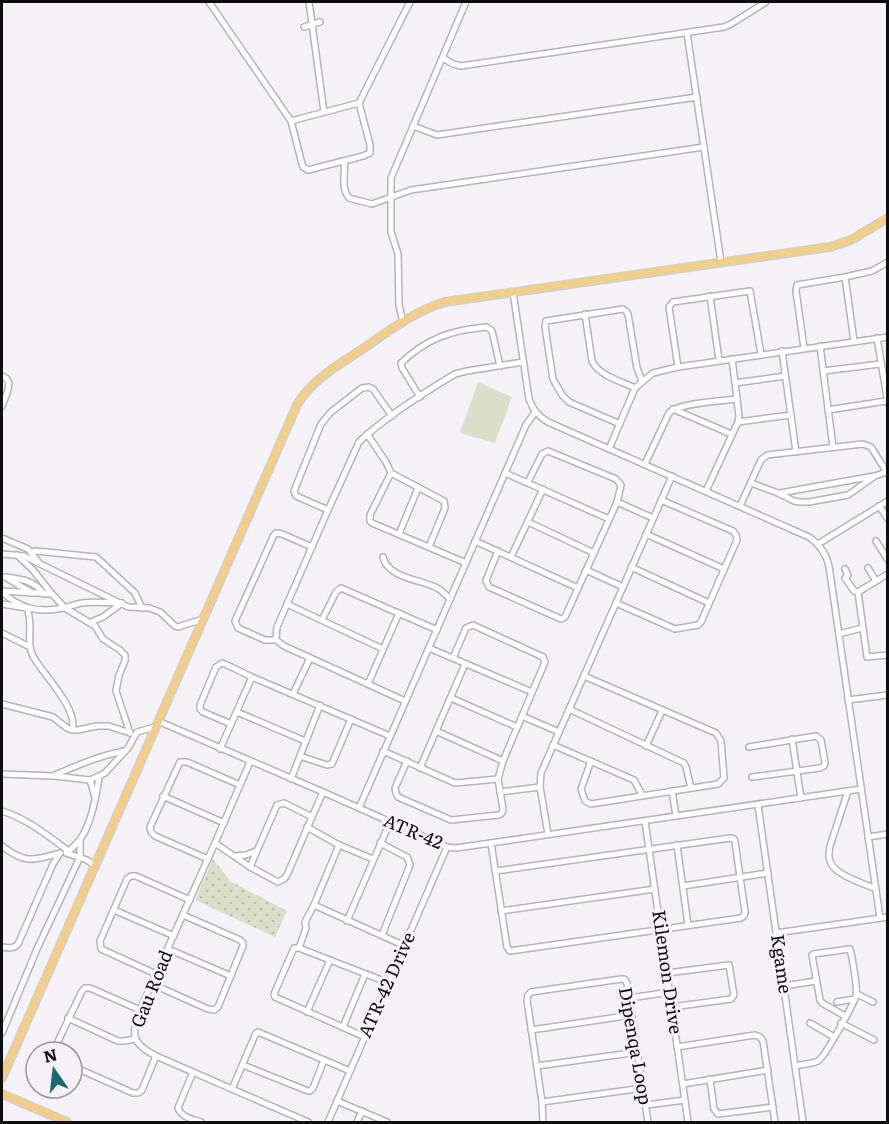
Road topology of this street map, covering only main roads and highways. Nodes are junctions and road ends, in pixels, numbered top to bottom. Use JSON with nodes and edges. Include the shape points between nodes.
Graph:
{"nodes":[{"id":1,"x":888,"y":218,"type":"edge"},
{"id":2,"x":2,"y":1078,"type":"edge"},
{"id":3,"x":4,"y":1096,"type":"edge"},
{"id":4,"x":67,"y":1122,"type":"edge"}],
"edges":[{"from":1,"to":2,"type":"main road","via":[[842,244],[431,306],[309,388]]},
{"from":3,"to":4,"type":"main road"}]}
